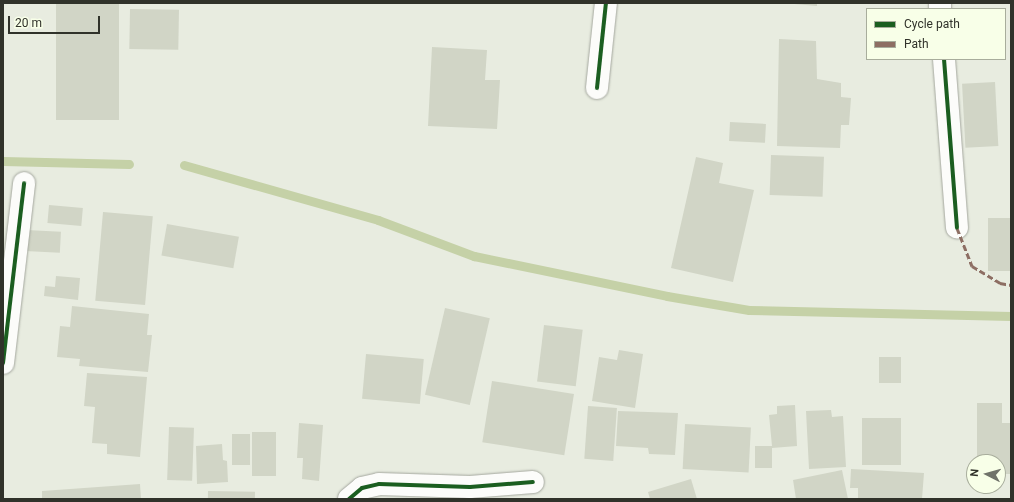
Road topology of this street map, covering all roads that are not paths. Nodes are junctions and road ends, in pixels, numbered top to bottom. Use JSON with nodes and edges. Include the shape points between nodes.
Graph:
{"nodes":[{"id":1,"x":606,"y":3,"type":"edge"},
{"id":2,"x":944,"y":60,"type":"edge"},
{"id":3,"x":597,"y":88,"type":"dead end"},
{"id":4,"x":24,"y":183,"type":"dead end"},
{"id":5,"x":957,"y":228,"type":"dead end"},
{"id":6,"x":3,"y":364,"type":"edge"},
{"id":7,"x":533,"y":482,"type":"dead end"},
{"id":8,"x":349,"y":499,"type":"edge"}],
"edges":[{"from":1,"to":3,"type":"street"},
{"from":2,"to":5,"type":"street"},
{"from":4,"to":6,"type":"street"},
{"from":7,"to":8,"type":"street","via":[[470,487],[379,484],[362,488]]}]}
